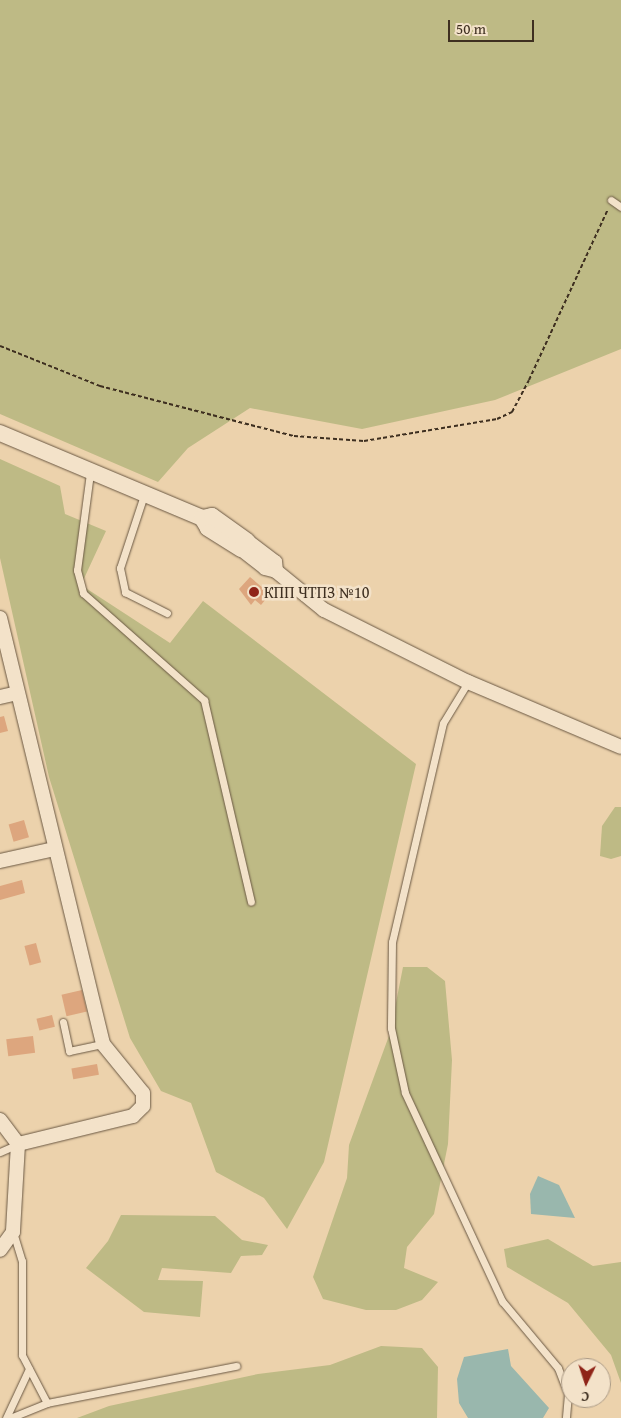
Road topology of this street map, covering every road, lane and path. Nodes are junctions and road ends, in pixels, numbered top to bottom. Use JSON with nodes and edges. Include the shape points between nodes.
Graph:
{"nodes":[{"id":1,"x":612,"y":200,"type":"joint"},
{"id":2,"x":621,"y":207,"type":"edge"},
{"id":3,"x":0,"y":346,"type":"edge"},
{"id":4,"x":0,"y":433,"type":"edge"},
{"id":5,"x":90,"y":474,"type":"junction"},
{"id":6,"x":144,"y":495,"type":"junction"},
{"id":7,"x":244,"y":545,"type":"joint"},
{"id":8,"x":167,"y":613,"type":"dead end"},
{"id":9,"x":0,"y":618,"type":"edge"},
{"id":10,"x":468,"y":682,"type":"junction"},
{"id":11,"x":18,"y":693,"type":"junction"},
{"id":12,"x":0,"y":697,"type":"edge"},
{"id":13,"x":621,"y":747,"type":"edge"},
{"id":14,"x":54,"y":850,"type":"junction"},
{"id":15,"x":0,"y":861,"type":"edge"},
{"id":16,"x":252,"y":902,"type":"dead end"},
{"id":17,"x":63,"y":1022,"type":"dead end"},
{"id":18,"x":103,"y":1044,"type":"junction"},
{"id":19,"x":0,"y":1120,"type":"edge"},
{"id":20,"x":18,"y":1144,"type":"junction"},
{"id":21,"x":0,"y":1152,"type":"edge"},
{"id":22,"x":13,"y":1232,"type":"junction"},
{"id":23,"x":0,"y":1250,"type":"edge"},
{"id":24,"x":236,"y":1366,"type":"dead end"},
{"id":25,"x":29,"y":1369,"type":"junction"},
{"id":26,"x":47,"y":1403,"type":"junction"},
{"id":27,"x":8,"y":1418,"type":"edge"},
{"id":28,"x":566,"y":1418,"type":"edge"}],
"edges":[{"from":1,"to":2,"type":"lane"},
{"from":1,"to":3,"type":"path","via":[[529,380],[512,412],[497,419],[364,440],[294,436],[100,386]]},
{"from":4,"to":5,"type":"street"},
{"from":5,"to":6,"type":"street"},
{"from":5,"to":16,"type":"lane","via":[[77,570],[83,593],[204,700]]},
{"from":6,"to":7,"type":"street","via":[[202,518],[212,516]]},
{"from":6,"to":8,"type":"lane","via":[[120,568],[125,592]]},
{"from":7,"to":10,"type":"street","via":[[275,562],[276,571],[324,610]]},
{"from":9,"to":11,"type":"street"},
{"from":10,"to":13,"type":"street"},
{"from":10,"to":28,"type":"lane","via":[[443,723],[392,942],[391,1028],[405,1093],[502,1301],[558,1368],[568,1394]]},
{"from":11,"to":12,"type":"street"},
{"from":11,"to":14,"type":"street"},
{"from":14,"to":15,"type":"street"},
{"from":14,"to":18,"type":"street"},
{"from":17,"to":18,"type":"lane","via":[[70,1051]]},
{"from":18,"to":20,"type":"street","via":[[143,1093],[143,1106],[134,1116]]},
{"from":19,"to":20,"type":"street"},
{"from":20,"to":21,"type":"lane"},
{"from":20,"to":22,"type":"street"},
{"from":22,"to":23,"type":"street"},
{"from":22,"to":25,"type":"lane","via":[[22,1261],[22,1355]]},
{"from":24,"to":26,"type":"lane"},
{"from":25,"to":26,"type":"lane"},
{"from":25,"to":27,"type":"lane"},
{"from":26,"to":27,"type":"lane"}]}
